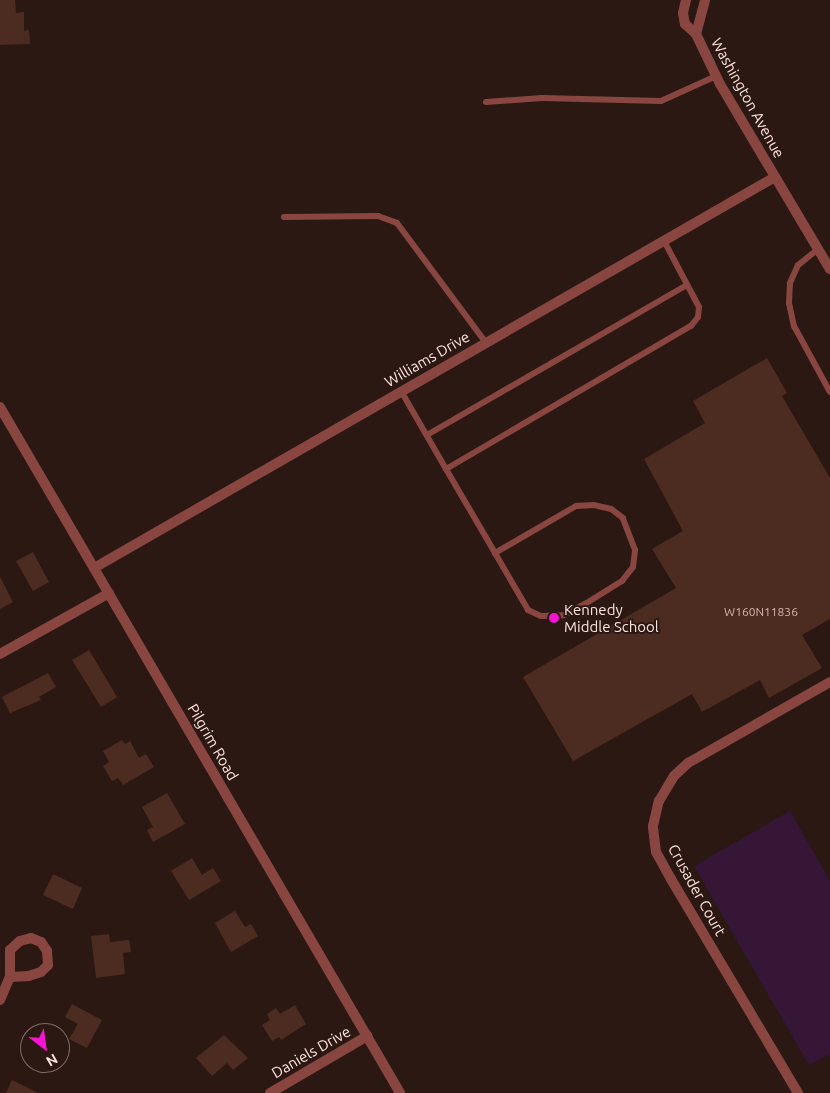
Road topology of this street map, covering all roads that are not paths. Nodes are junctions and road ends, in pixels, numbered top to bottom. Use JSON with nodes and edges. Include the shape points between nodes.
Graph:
{"nodes":[{"id":1,"x":686,"y":0,"type":"edge"},
{"id":2,"x":705,"y":0,"type":"edge"},
{"id":3,"x":696,"y":34,"type":"junction"},
{"id":4,"x":716,"y":76,"type":"junction"},
{"id":5,"x":486,"y":102,"type":"dead end"},
{"id":6,"x":775,"y":177,"type":"junction"},
{"id":7,"x":284,"y":217,"type":"dead end"},
{"id":8,"x":664,"y":241,"type":"junction"},
{"id":9,"x":818,"y":249,"type":"junction"},
{"id":10,"x":830,"y":270,"type":"edge"},
{"id":11,"x":687,"y":285,"type":"junction"},
{"id":12,"x":486,"y":343,"type":"junction"},
{"id":13,"x":401,"y":391,"type":"junction"},
{"id":14,"x":830,"y":392,"type":"edge"},
{"id":15,"x":0,"y":407,"type":"edge"},
{"id":16,"x":427,"y":435,"type":"junction"},
{"id":17,"x":446,"y":469,"type":"junction"},
{"id":18,"x":494,"y":553,"type":"junction"},
{"id":19,"x":94,"y":568,"type":"junction"},
{"id":20,"x":109,"y":593,"type":"junction"},
{"id":21,"x":0,"y":654,"type":"edge"},
{"id":22,"x":830,"y":682,"type":"edge"},
{"id":23,"x":10,"y":977,"type":"junction"},
{"id":24,"x":0,"y":1000,"type":"edge"},
{"id":25,"x":367,"y":1036,"type":"junction"},
{"id":26,"x":270,"y":1093,"type":"edge"},
{"id":27,"x":400,"y":1093,"type":"edge"},
{"id":28,"x":798,"y":1093,"type":"edge"}],
"edges":[{"from":1,"to":3,"type":"street","name":"Washington Avenue","via":[[685,24]]},
{"from":2,"to":3,"type":"street","name":"Washington Avenue"},
{"from":3,"to":4,"type":"street","name":"Washington Avenue"},
{"from":4,"to":5,"type":"lane","via":[[661,101],[542,98]]},
{"from":4,"to":6,"type":"street","name":"Washington Avenue"},
{"from":6,"to":8,"type":"street","name":"Williams Drive"},
{"from":6,"to":9,"type":"street"},
{"from":7,"to":12,"type":"lane","via":[[378,216],[397,224]]},
{"from":8,"to":11,"type":"lane"},
{"from":8,"to":12,"type":"street","name":"Williams Drive"},
{"from":9,"to":10,"type":"street"},
{"from":9,"to":14,"type":"lane","via":[[798,265],[790,283],[789,303],[794,326]]},
{"from":11,"to":16,"type":"lane"},
{"from":11,"to":17,"type":"lane","via":[[699,307],[698,317],[691,326]]},
{"from":12,"to":13,"type":"street","name":"Williams Drive"},
{"from":13,"to":16,"type":"lane"},
{"from":13,"to":19,"type":"street","name":"Williams Drive"},
{"from":15,"to":19,"type":"street","name":"Pilgrim Road"},
{"from":16,"to":17,"type":"lane"},
{"from":17,"to":18,"type":"lane"},
{"from":18,"to":18,"type":"lane","via":[[528,610],[541,616],[564,615],[622,581],[633,568],[635,550],[623,518],[611,509],[594,505],[576,506]]},
{"from":19,"to":20,"type":"street","name":"Pilgrim Road"},
{"from":20,"to":21,"type":"street"},
{"from":20,"to":25,"type":"street","name":"Pilgrim Road"},
{"from":22,"to":28,"type":"street","name":"Crusader Court","via":[[688,763],[674,776],[659,801],[653,826],[656,852],[670,879]]},
{"from":23,"to":23,"type":"street","via":[[29,976],[41,972],[48,965],[47,952],[41,942],[25,940],[10,950]]},
{"from":23,"to":24,"type":"street"},
{"from":25,"to":26,"type":"street","name":"Daniels Drive"},
{"from":25,"to":27,"type":"street","name":"Pilgrim Road"}]}
